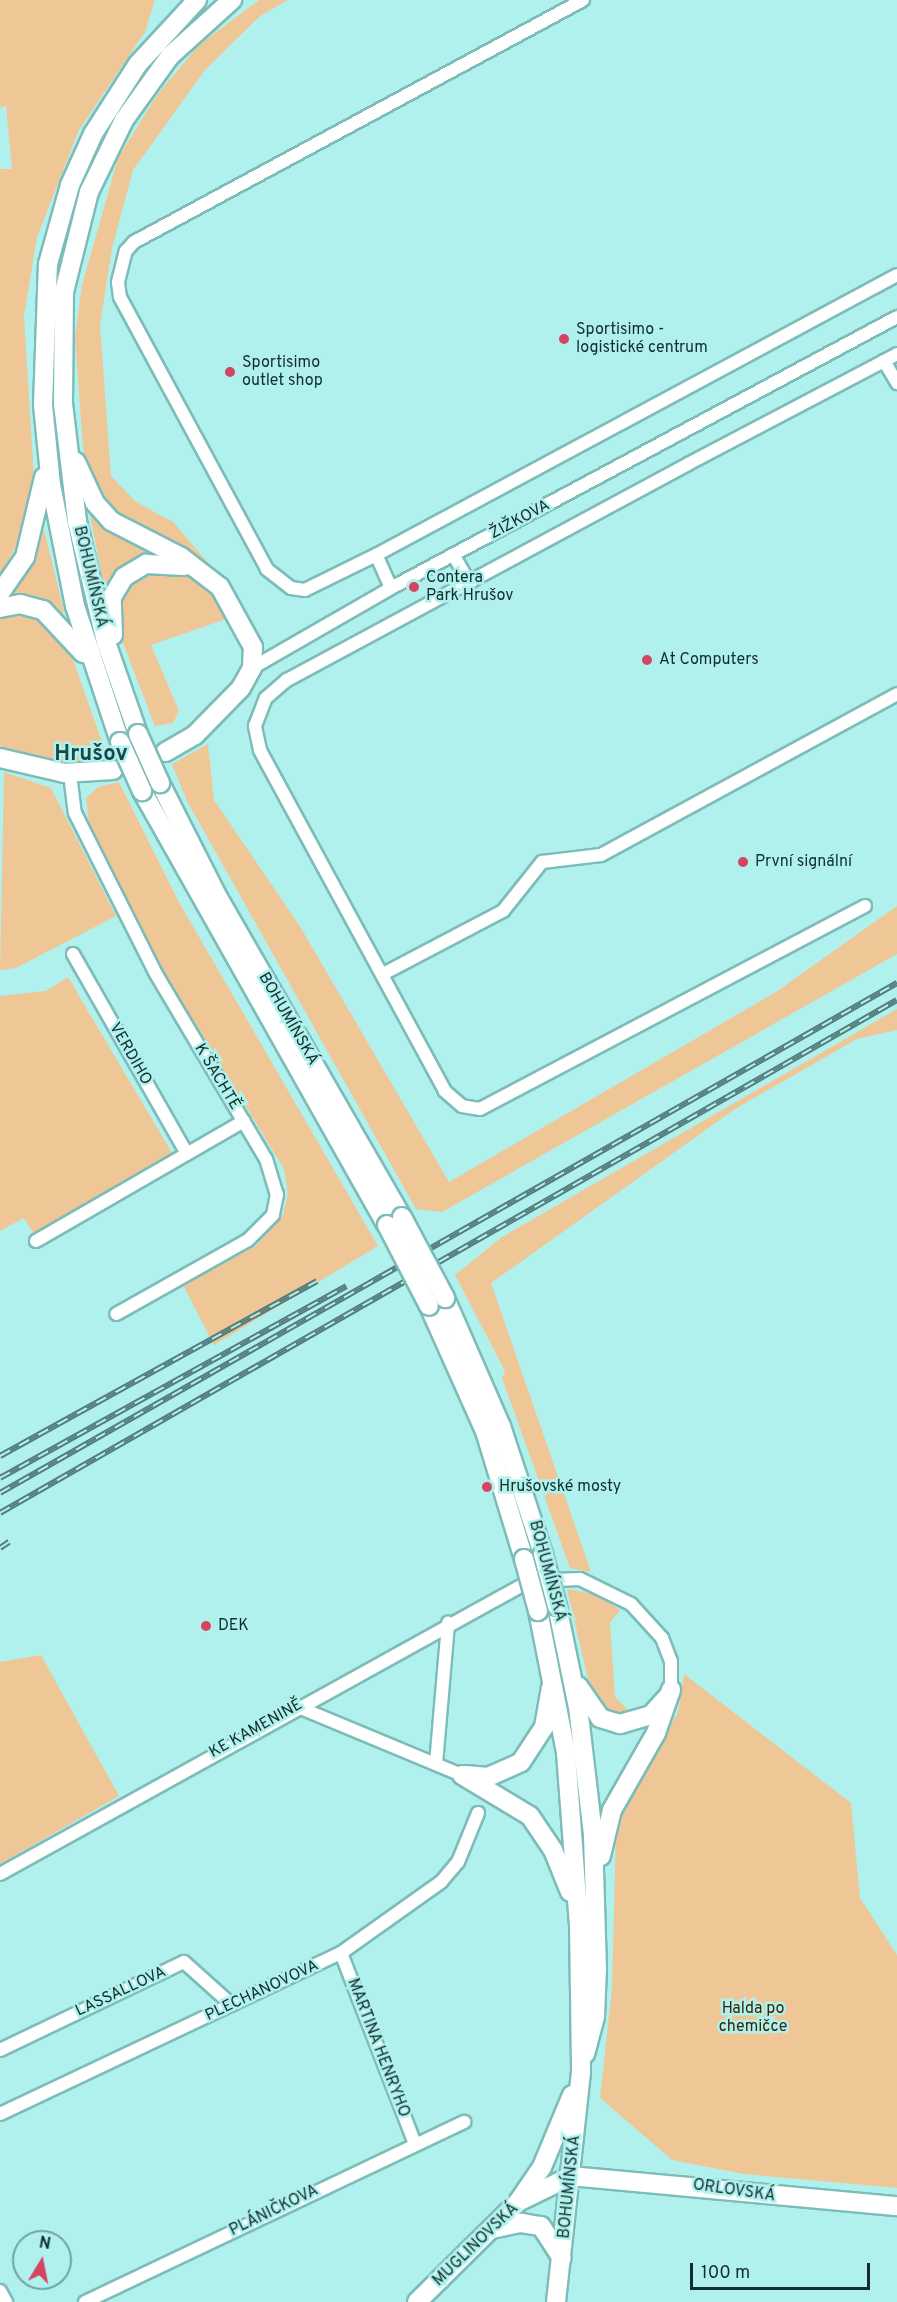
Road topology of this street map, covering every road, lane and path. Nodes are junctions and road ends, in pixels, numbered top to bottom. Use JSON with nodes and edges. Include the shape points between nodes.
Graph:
{"nodes":[{"id":1,"x":197,"y":0,"type":"edge"},
{"id":2,"x":232,"y":0,"type":"edge"},
{"id":3,"x":583,"y":0,"type":"edge"},
{"id":4,"x":897,"y":275,"type":"edge"},
{"id":5,"x":897,"y":318,"type":"edge"},
{"id":6,"x":897,"y":327,"type":"edge"},
{"id":7,"x":866,"y":333,"type":"junction"},
{"id":8,"x":897,"y":354,"type":"edge"},
{"id":9,"x":884,"y":361,"type":"junction"},
{"id":10,"x":897,"y":383,"type":"edge"},
{"id":11,"x":63,"y":404,"type":"junction"},
{"id":12,"x":46,"y":445,"type":"junction"},
{"id":13,"x":376,"y":555,"type":"junction"},
{"id":14,"x":454,"y":556,"type":"junction"},
{"id":15,"x":203,"y":571,"type":"junction"},
{"id":16,"x":470,"y":584,"type":"junction"},
{"id":17,"x":391,"y":588,"type":"junction"},
{"id":18,"x":0,"y":593,"type":"edge"},
{"id":19,"x":0,"y":608,"type":"edge"},
{"id":20,"x":252,"y":668,"type":"junction"},
{"id":21,"x":119,"y":683,"type":"junction"},
{"id":22,"x":100,"y":689,"type":"junction"},
{"id":23,"x":897,"y":694,"type":"edge"},
{"id":24,"x":166,"y":753,"type":"dead end"},
{"id":25,"x":0,"y":758,"type":"edge"},
{"id":26,"x":113,"y":770,"type":"dead end"},
{"id":27,"x":70,"y":774,"type":"junction"},
{"id":28,"x":865,"y":906,"type":"dead end"},
{"id":29,"x":73,"y":954,"type":"dead end"},
{"id":30,"x":383,"y":974,"type":"junction"},
{"id":31,"x":244,"y":1121,"type":"junction"},
{"id":32,"x":187,"y":1154,"type":"junction"},
{"id":33,"x":394,"y":1221,"type":"junction"},
{"id":34,"x":36,"y":1241,"type":"dead end"},
{"id":35,"x":437,"y":1302,"type":"junction"},
{"id":36,"x":116,"y":1314,"type":"dead end"},
{"id":37,"x":448,"y":1623,"type":"junction"},
{"id":38,"x":568,"y":1656,"type":"junction"},
{"id":39,"x":553,"y":1671,"type":"junction"},
{"id":40,"x":671,"y":1690,"type":"junction"},
{"id":41,"x":296,"y":1706,"type":"junction"},
{"id":42,"x":436,"y":1764,"type":"junction"},
{"id":43,"x":462,"y":1775,"type":"junction"},
{"id":44,"x":478,"y":1813,"type":"dead end"},
{"id":45,"x":0,"y":1874,"type":"edge"},
{"id":46,"x":596,"y":1878,"type":"junction"},
{"id":47,"x":579,"y":1924,"type":"junction"},
{"id":48,"x":341,"y":1953,"type":"junction"},
{"id":49,"x":232,"y":2004,"type":"junction"},
{"id":50,"x":0,"y":2050,"type":"edge"},
{"id":51,"x":581,"y":2072,"type":"junction"},
{"id":52,"x":0,"y":2114,"type":"edge"},
{"id":53,"x":464,"y":2122,"type":"dead end"},
{"id":54,"x":415,"y":2144,"type":"junction"},
{"id":55,"x":571,"y":2176,"type":"junction"},
{"id":56,"x":518,"y":2202,"type":"junction"},
{"id":57,"x":897,"y":2206,"type":"edge"},
{"id":58,"x":492,"y":2229,"type":"junction"},
{"id":59,"x":561,"y":2258,"type":"junction"},
{"id":60,"x":0,"y":2291,"type":"edge"},
{"id":61,"x":6,"y":2302,"type":"edge"},
{"id":62,"x":85,"y":2302,"type":"edge"},
{"id":63,"x":417,"y":2302,"type":"edge"},
{"id":64,"x":556,"y":2302,"type":"edge"}],
"edges":[{"from":1,"to":12,"type":"main road","name":"BOHUMÍNSKÁ","via":[[122,87],[81,159],[61,212],[45,303]]},
{"from":2,"to":11,"type":"main road","name":"BOHUMÍNSKÁ","via":[[153,76],[99,167],[65,284]]},
{"from":3,"to":13,"type":"street","via":[[134,242],[126,251],[118,282],[120,297],[267,569],[291,588],[305,590]]},
{"from":4,"to":13,"type":"street"},
{"from":5,"to":7,"type":"street","name":"ŽIŽKOVA"},
{"from":6,"to":7,"type":"street"},
{"from":7,"to":14,"type":"street","name":"ŽIŽKOVA"},
{"from":8,"to":9,"type":"street"},
{"from":9,"to":10,"type":"street"},
{"from":9,"to":16,"type":"street"},
{"from":11,"to":15,"type":"main road","via":[[77,464],[95,503],[123,529]]},
{"from":11,"to":21,"type":"main road","name":"BOHUMÍNSKÁ","via":[[85,560]]},
{"from":12,"to":18,"type":"main road","via":[[32,538]]},
{"from":12,"to":22,"type":"main road","name":"BOHUMÍNSKÁ","via":[[65,564]]},
{"from":13,"to":17,"type":"street"},
{"from":14,"to":16,"type":"street"},
{"from":14,"to":17,"type":"street","name":"ŽIŽKOVA"},
{"from":15,"to":20,"type":"main road","via":[[241,620],[253,647]]},
{"from":15,"to":21,"type":"main road","via":[[172,562],[146,564],[117,586],[111,611]]},
{"from":16,"to":30,"type":"street","via":[[287,680],[267,698],[256,718],[260,750]]},
{"from":17,"to":20,"type":"street","name":"ŽIŽKOVA"},
{"from":19,"to":22,"type":"main road","via":[[31,605],[54,618],[77,644]]},
{"from":20,"to":24,"type":"main road","name":"ŽIŽKOVA","via":[[206,725]]},
{"from":21,"to":33,"type":"main road","name":"BOHUMÍNSKÁ","bridge":true,"via":[[160,783],[216,894]]},
{"from":22,"to":33,"type":"main road","name":"BOHUMÍNSKÁ","bridge":true,"via":[[142,791]]},
{"from":23,"to":30,"type":"street","via":[[601,855],[542,862],[503,911]]},
{"from":25,"to":27,"type":"main road"},
{"from":26,"to":27,"type":"main road"},
{"from":27,"to":31,"type":"street","name":"K ŠACHTĚ","via":[[75,813],[87,838],[156,974]]},
{"from":28,"to":30,"type":"street","via":[[480,1109],[462,1106],[444,1091]]},
{"from":29,"to":32,"type":"street","name":"VERDIHO"},
{"from":31,"to":32,"type":"street"},
{"from":31,"to":36,"type":"street","name":"K ŠACHTĚ","via":[[267,1160],[277,1194],[273,1215],[248,1240]]},
{"from":32,"to":34,"type":"street"},
{"from":33,"to":35,"type":"main road","name":"BOHUMÍNSKÁ","bridge":true},
{"from":35,"to":38,"type":"main road","name":"BOHUMÍNSKÁ","bridge":true,"via":[[501,1426],[543,1554]]},
{"from":35,"to":39,"type":"main road","name":"BOHUMÍNSKÁ","bridge":true,"via":[[485,1431]]},
{"from":37,"to":40,"type":"street","name":"KE KAMENINĚ","via":[[513,1587],[558,1576],[580,1579],[631,1604],[662,1638],[671,1661]]},
{"from":37,"to":41,"type":"street","name":"KE KAMENINĚ"},
{"from":37,"to":42,"type":"street"},
{"from":38,"to":40,"type":"main road","via":[[585,1699],[607,1722],[634,1723],[651,1715]]},
{"from":38,"to":46,"type":"main road","name":"BOHUMÍNSKÁ","via":[[585,1760]]},
{"from":39,"to":43,"type":"main road","via":[[536,1746],[506,1771],[488,1777]]},
{"from":39,"to":47,"type":"main road","name":"BOHUMÍNSKÁ","via":[[571,1794]]},
{"from":40,"to":46,"type":"main road","via":[[656,1733],[612,1810]]},
{"from":41,"to":42,"type":"street"},
{"from":41,"to":45,"type":"street","name":"KE KAMENINĚ"},
{"from":42,"to":43,"type":"street"},
{"from":43,"to":47,"type":"main road","via":[[530,1816],[564,1873]]},
{"from":44,"to":48,"type":"street","name":"PLECHANOVOVA","via":[[468,1842],[441,1882]]},
{"from":46,"to":51,"type":"main road","name":"BOHUMÍNSKÁ","via":[[595,2017]]},
{"from":47,"to":51,"type":"main road","name":"BOHUMÍNSKÁ"},
{"from":48,"to":49,"type":"street","name":"PLECHANOVOVA"},
{"from":48,"to":54,"type":"street","name":"MARTINA HENRYHO"},
{"from":49,"to":50,"type":"street","name":"LASSALLOVA","via":[[184,1962]]},
{"from":49,"to":52,"type":"street","name":"PLECHANOVOVA"},
{"from":51,"to":55,"type":"main road","name":"BOHUMÍNSKÁ"},
{"from":51,"to":56,"type":"main road","via":[[542,2167]]},
{"from":53,"to":54,"type":"street","name":"PLÁNIČKOVA"},
{"from":54,"to":62,"type":"street","name":"PLÁNIČKOVA"},
{"from":55,"to":56,"type":"main road","name":"MUGLINOVSKÁ"},
{"from":55,"to":57,"type":"main road","name":"ORLOVSKÁ"},
{"from":55,"to":59,"type":"main road","name":"BOHUMÍNSKÁ"},
{"from":56,"to":58,"type":"main road","name":"MUGLINOVSKÁ"},
{"from":58,"to":59,"type":"main road","via":[[521,2223],[541,2226]]},
{"from":58,"to":63,"type":"main road","name":"MUGLINOVSKÁ"},
{"from":59,"to":64,"type":"main road","name":"BOHUMÍNSKÁ"},
{"from":60,"to":61,"type":"street"}]}
